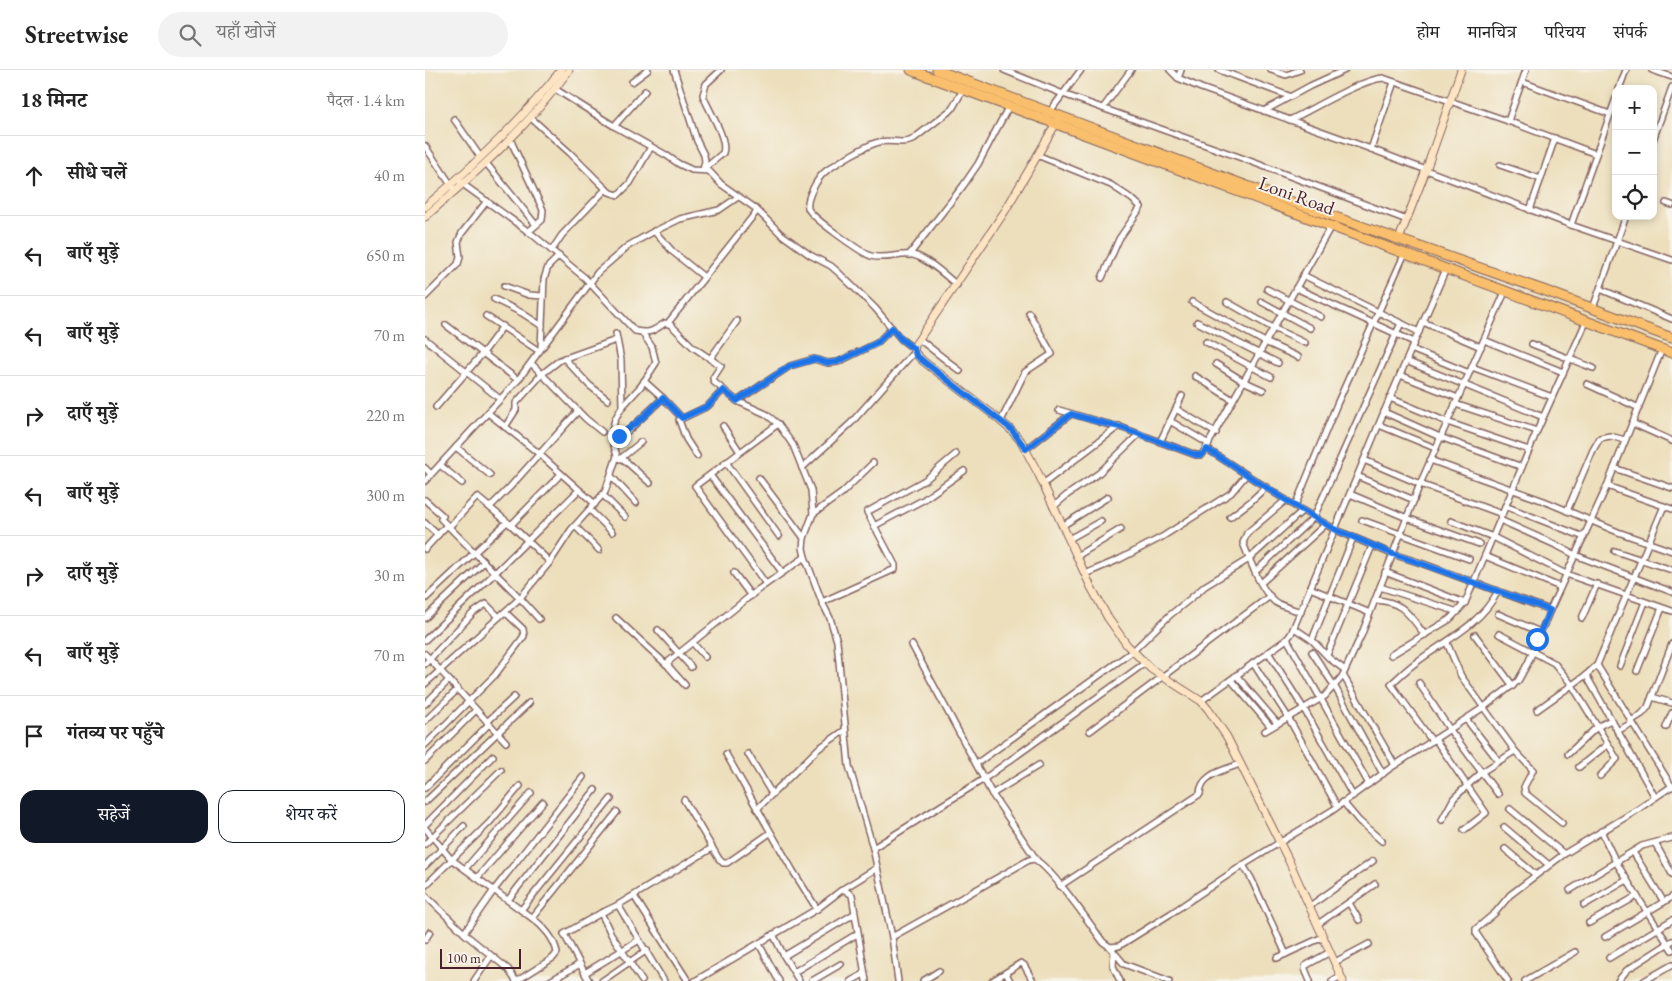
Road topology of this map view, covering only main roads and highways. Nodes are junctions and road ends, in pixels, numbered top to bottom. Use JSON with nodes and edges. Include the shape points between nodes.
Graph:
{"nodes":[{"id":1,"x":911,"y":70,"type":"edge"},
{"id":2,"x":937,"y":70,"type":"edge"},
{"id":3,"x":965,"y":85,"type":"junction"},
{"id":4,"x":1047,"y":116,"type":"junction"},
{"id":5,"x":1212,"y":177,"type":"junction"},
{"id":6,"x":1347,"y":220,"type":"junction"},
{"id":7,"x":1344,"y":230,"type":"junction"},
{"id":8,"x":1672,"y":338,"type":"edge"},
{"id":9,"x":1672,"y":353,"type":"edge"}],
"edges":[{"from":1,"to":3,"type":"highway","name":"Loni Road"},
{"from":2,"to":3,"type":"highway","name":"Loni Road"},
{"from":3,"to":4,"type":"highway","name":"Loni Road"},
{"from":3,"to":4,"type":"highway","name":"Loni Road","via":[[1009,106]]},
{"from":4,"to":5,"type":"highway","name":"Loni Road"},
{"from":5,"to":6,"type":"highway","name":"Loni Road"},
{"from":5,"to":7,"type":"highway","name":"Loni Road"},
{"from":6,"to":7,"type":"highway"},
{"from":6,"to":8,"type":"highway","name":"Loni Road"},
{"from":7,"to":9,"type":"highway","name":"Loni Road"}]}
